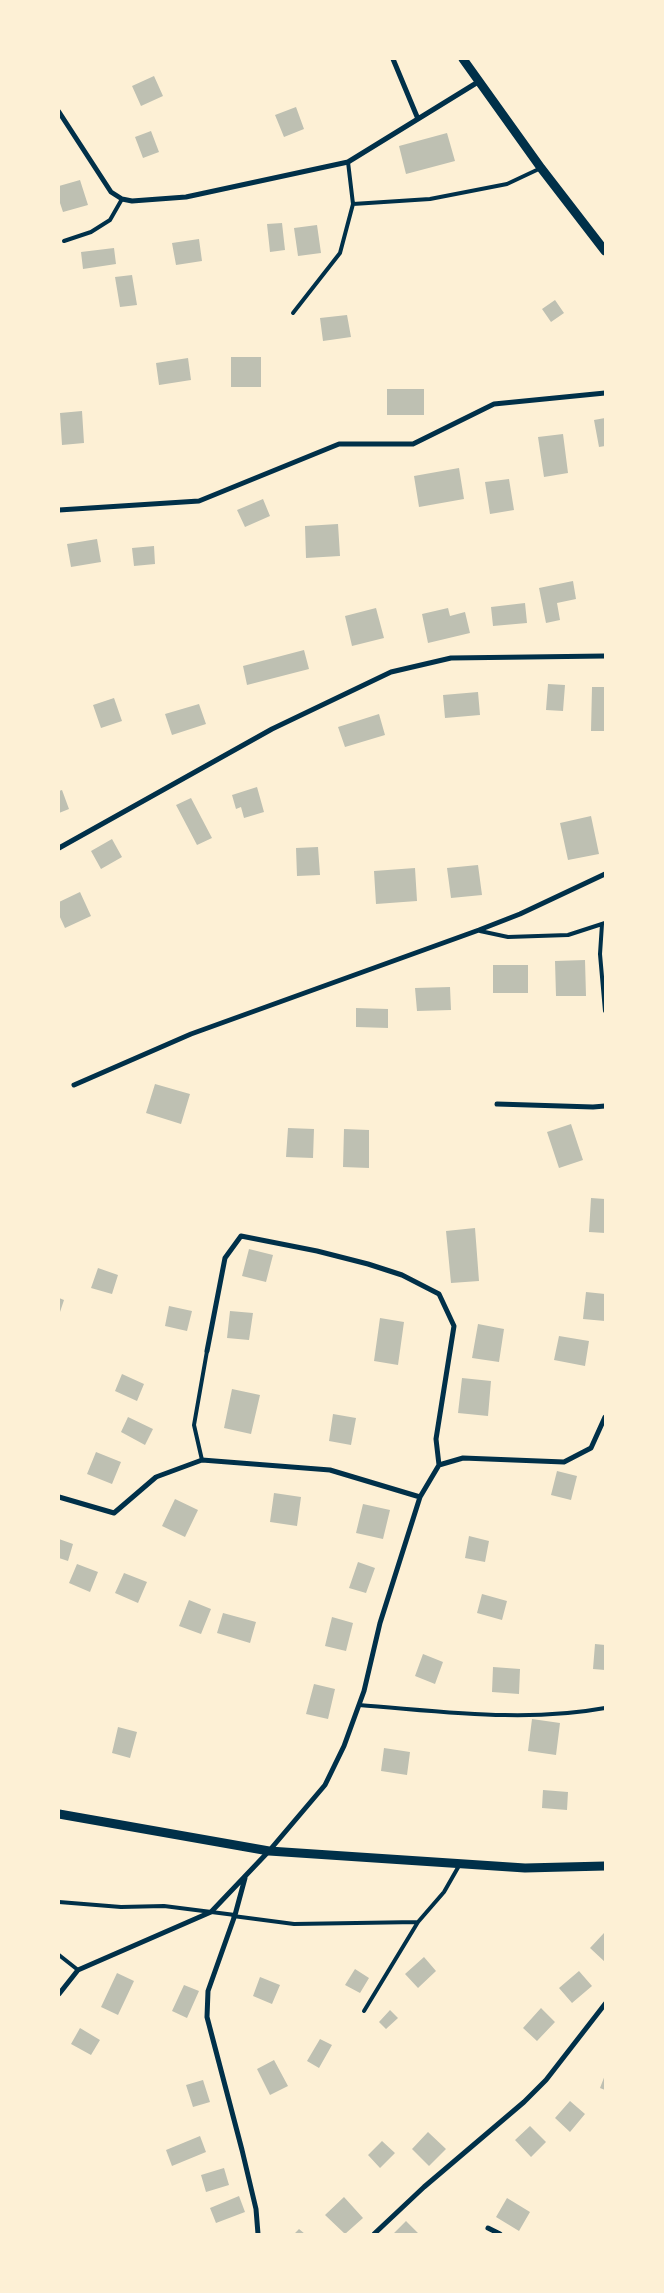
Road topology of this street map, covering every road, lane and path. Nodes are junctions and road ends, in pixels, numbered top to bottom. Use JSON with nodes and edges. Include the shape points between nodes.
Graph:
{"nodes":[{"id":1,"x":393,"y":59,"type":"edge"},
{"id":2,"x":463,"y":59,"type":"edge"},
{"id":3,"x":478,"y":82,"type":"junction"},
{"id":4,"x":59,"y":112,"type":"edge"},
{"id":5,"x":418,"y":119,"type":"junction"},
{"id":6,"x":348,"y":162,"type":"junction"},
{"id":7,"x":541,"y":168,"type":"junction"},
{"id":8,"x":122,"y":199,"type":"junction"},
{"id":9,"x":353,"y":204,"type":"junction"},
{"id":10,"x":64,"y":241,"type":"dead end"},
{"id":11,"x":605,"y":251,"type":"edge"},
{"id":12,"x":293,"y":313,"type":"dead end"},
{"id":13,"x":605,"y":393,"type":"edge"},
{"id":14,"x":59,"y":510,"type":"edge"},
{"id":15,"x":605,"y":656,"type":"edge"},
{"id":16,"x":59,"y":848,"type":"edge"},
{"id":17,"x":605,"y":874,"type":"edge"},
{"id":18,"x":604,"y":924,"type":"edge"},
{"id":19,"x":479,"y":930,"type":"junction"},
{"id":20,"x":605,"y":1011,"type":"edge"},
{"id":21,"x":74,"y":1085,"type":"dead end"},
{"id":22,"x":497,"y":1104,"type":"dead end"},
{"id":23,"x":605,"y":1106,"type":"edge"},
{"id":24,"x":207,"y":1352,"type":"joint"},
{"id":25,"x":605,"y":1417,"type":"edge"},
{"id":26,"x":202,"y":1460,"type":"junction"},
{"id":27,"x":438,"y":1464,"type":"junction"},
{"id":28,"x":59,"y":1497,"type":"edge"},
{"id":29,"x":420,"y":1497,"type":"junction"},
{"id":30,"x":360,"y":1705,"type":"junction"},
{"id":31,"x":605,"y":1708,"type":"edge"},
{"id":32,"x":59,"y":1814,"type":"edge"},
{"id":33,"x":269,"y":1851,"type":"junction"},
{"id":34,"x":460,"y":1864,"type":"junction"},
{"id":35,"x":605,"y":1866,"type":"edge"},
{"id":36,"x":245,"y":1877,"type":"junction"},
{"id":37,"x":59,"y":1902,"type":"edge"},
{"id":38,"x":212,"y":1912,"type":"junction"},
{"id":39,"x":234,"y":1915,"type":"junction"},
{"id":40,"x":418,"y":1922,"type":"junction"},
{"id":41,"x":59,"y":1955,"type":"edge"},
{"id":42,"x":78,"y":1970,"type":"junction"},
{"id":43,"x":59,"y":1994,"type":"edge"},
{"id":44,"x":605,"y":2004,"type":"edge"},
{"id":45,"x":364,"y":2010,"type":"dead end"},
{"id":46,"x":488,"y":2228,"type":"dead end"},
{"id":47,"x":258,"y":2234,"type":"edge"},
{"id":48,"x":374,"y":2234,"type":"edge"},
{"id":49,"x":500,"y":2234,"type":"edge"}],
"edges":[{"from":1,"to":5,"type":"street"},
{"from":2,"to":3,"type":"street"},
{"from":3,"to":5,"type":"street"},
{"from":3,"to":7,"type":"street"},
{"from":4,"to":8,"type":"street","via":[[111,192]]},
{"from":5,"to":6,"type":"street"},
{"from":6,"to":8,"type":"street","via":[[186,197]]},
{"from":6,"to":9,"type":"lane"},
{"from":7,"to":9,"type":"lane","via":[[507,184],[430,199]]},
{"from":7,"to":11,"type":"street"},
{"from":8,"to":10,"type":"lane","via":[[110,220],[91,232]]},
{"from":9,"to":12,"type":"lane","via":[[340,253]]},
{"from":13,"to":14,"type":"street","via":[[494,404],[413,444],[339,444],[199,501]]},
{"from":15,"to":16,"type":"street","via":[[451,658],[391,672],[272,729]]},
{"from":17,"to":19,"type":"street"},
{"from":18,"to":19,"type":"lane","via":[[568,935],[508,937]]},
{"from":18,"to":20,"type":"lane","via":[[600,954]]},
{"from":19,"to":21,"type":"street","via":[[191,1034]]},
{"from":22,"to":23,"type":"street"},
{"from":24,"to":26,"type":"lane","via":[[194,1425]]},
{"from":24,"to":27,"type":"street","via":[[225,1258],[241,1236],[317,1251],[402,1275],[439,1294],[454,1326],[436,1439]]},
{"from":25,"to":27,"type":"street","via":[[591,1448],[564,1462],[463,1458]]},
{"from":26,"to":28,"type":"street","via":[[156,1477],[114,1513]]},
{"from":26,"to":29,"type":"street","via":[[330,1470]]},
{"from":27,"to":29,"type":"street"},
{"from":29,"to":30,"type":"street","via":[[380,1623]]},
{"from":30,"to":31,"type":"lane","via":[[494,1716],[574,1714]]},
{"from":30,"to":33,"type":"street","via":[[325,1785]]},
{"from":32,"to":33,"type":"street"},
{"from":33,"to":34,"type":"street"},
{"from":33,"to":36,"type":"street"},
{"from":34,"to":35,"type":"street","via":[[525,1868]]},
{"from":34,"to":40,"type":"lane","via":[[444,1892]]},
{"from":36,"to":38,"type":"street"},
{"from":36,"to":39,"type":"street"},
{"from":37,"to":38,"type":"lane","via":[[121,1907],[164,1906]]},
{"from":38,"to":39,"type":"lane"},
{"from":38,"to":42,"type":"street"},
{"from":39,"to":40,"type":"lane","via":[[294,1924]]},
{"from":39,"to":47,"type":"street","via":[[208,1991],[207,2017],[256,2209]]},
{"from":40,"to":45,"type":"lane"},
{"from":41,"to":42,"type":"lane"},
{"from":42,"to":43,"type":"street"},
{"from":44,"to":48,"type":"street","via":[[535,2091]]},
{"from":46,"to":49,"type":"street"}]}
